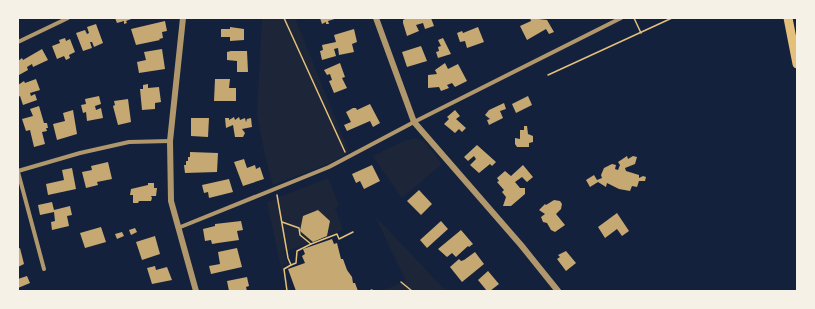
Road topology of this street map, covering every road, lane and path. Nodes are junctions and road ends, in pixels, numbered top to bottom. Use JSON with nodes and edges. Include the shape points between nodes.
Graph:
{"nodes":[{"id":1,"x":68,"y":18,"type":"edge"},
{"id":2,"x":183,"y":18,"type":"edge"},
{"id":3,"x":284,"y":18,"type":"edge"},
{"id":4,"x":376,"y":18,"type":"edge"},
{"id":5,"x":620,"y":18,"type":"edge"},
{"id":6,"x":634,"y":18,"type":"edge"},
{"id":7,"x":672,"y":18,"type":"edge"},
{"id":8,"x":788,"y":18,"type":"edge"},
{"id":9,"x":640,"y":33,"type":"junction"},
{"id":10,"x":18,"y":42,"type":"edge"},
{"id":11,"x":797,"y":64,"type":"edge"},
{"id":12,"x":548,"y":75,"type":"dead end"},
{"id":13,"x":414,"y":122,"type":"junction"},
{"id":14,"x":170,"y":141,"type":"junction"},
{"id":15,"x":348,"y":158,"type":"junction"},
{"id":16,"x":18,"y":172,"type":"edge"},
{"id":17,"x":276,"y":189,"type":"junction"},
{"id":18,"x":282,"y":222,"type":"junction"},
{"id":19,"x":178,"y":228,"type":"junction"},
{"id":20,"x":353,"y":232,"type":"dead end"},
{"id":21,"x":311,"y":244,"type":"junction"},
{"id":22,"x":291,"y":265,"type":"junction"},
{"id":23,"x":44,"y":269,"type":"dead end"},
{"id":24,"x":401,"y":282,"type":"dead end"},
{"id":25,"x":196,"y":291,"type":"edge"},
{"id":26,"x":288,"y":291,"type":"edge"},
{"id":27,"x":412,"y":291,"type":"edge"},
{"id":28,"x":558,"y":291,"type":"edge"}],
"edges":[{"from":1,"to":10,"type":"street"},
{"from":2,"to":14,"type":"street"},
{"from":3,"to":15,"type":"path"},
{"from":4,"to":13,"type":"street"},
{"from":5,"to":13,"type":"street"},
{"from":6,"to":9,"type":"path"},
{"from":7,"to":9,"type":"path"},
{"from":8,"to":11,"type":"highway"},
{"from":9,"to":12,"type":"path"},
{"from":13,"to":15,"type":"street"},
{"from":13,"to":28,"type":"street"},
{"from":14,"to":16,"type":"street","via":[[129,142],[80,152]]},
{"from":14,"to":19,"type":"street","via":[[171,201]]},
{"from":15,"to":17,"type":"street"},
{"from":16,"to":23,"type":"street"},
{"from":17,"to":18,"type":"path"},
{"from":17,"to":19,"type":"street"},
{"from":18,"to":21,"type":"path","via":[[299,228],[300,235]]},
{"from":18,"to":22,"type":"path"},
{"from":19,"to":25,"type":"street"},
{"from":20,"to":21,"type":"path","via":[[339,239],[336,234]]},
{"from":21,"to":22,"type":"path","via":[[297,251],[296,264]]},
{"from":22,"to":26,"type":"path","via":[[284,269]]},
{"from":24,"to":27,"type":"path"}]}
